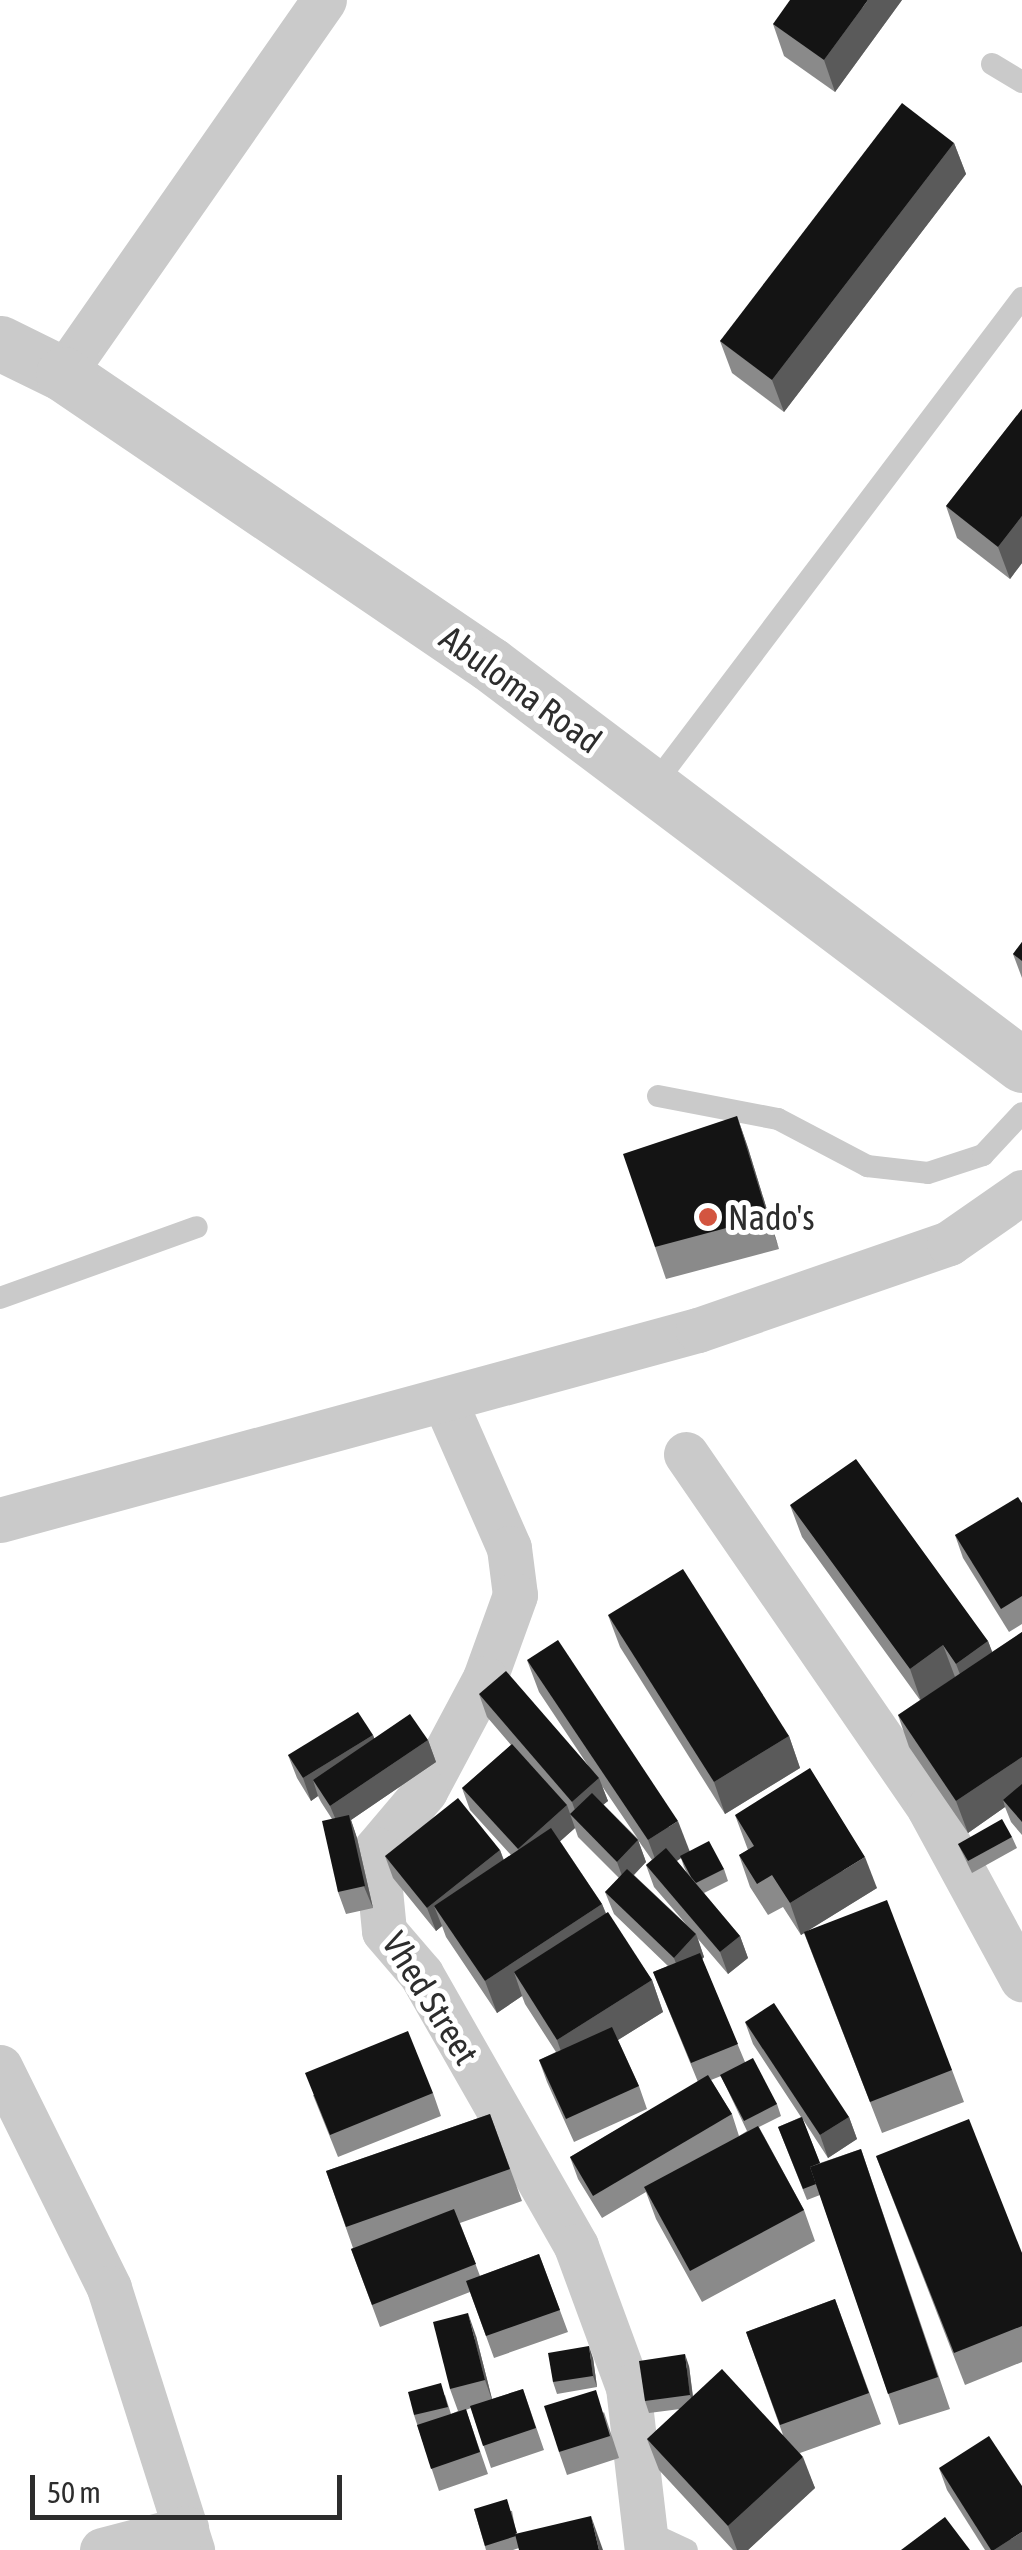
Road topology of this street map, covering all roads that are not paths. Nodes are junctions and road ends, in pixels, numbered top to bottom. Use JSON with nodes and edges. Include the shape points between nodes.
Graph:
{"nodes":[{"id":1,"x":324,"y":0,"type":"edge"},
{"id":2,"x":992,"y":64,"type":"dead end"},
{"id":3,"x":1022,"y":82,"type":"edge"},
{"id":4,"x":1022,"y":298,"type":"edge"},
{"id":5,"x":0,"y":344,"type":"edge"},
{"id":6,"x":63,"y":374,"type":"junction"},
{"id":7,"x":653,"y":786,"type":"junction"},
{"id":8,"x":1022,"y":1064,"type":"edge"},
{"id":9,"x":658,"y":1096,"type":"dead end"},
{"id":10,"x":1022,"y":1113,"type":"edge"},
{"id":11,"x":1022,"y":1192,"type":"edge"},
{"id":12,"x":196,"y":1227,"type":"dead end"},
{"id":13,"x":0,"y":1298,"type":"edge"},
{"id":14,"x":445,"y":1402,"type":"junction"},
{"id":15,"x":686,"y":1454,"type":"dead end"},
{"id":16,"x":0,"y":1520,"type":"edge"},
{"id":17,"x":1022,"y":1979,"type":"edge"},
{"id":18,"x":0,"y":2067,"type":"edge"},
{"id":19,"x":189,"y":2539,"type":"edge"},
{"id":20,"x":646,"y":2540,"type":"edge"},
{"id":21,"x":102,"y":2550,"type":"edge"},
{"id":22,"x":687,"y":2550,"type":"edge"}],
"edges":[{"from":1,"to":6,"type":"street"},
{"from":2,"to":3,"type":"lane"},
{"from":4,"to":7,"type":"lane"},
{"from":5,"to":6,"type":"street","name":"Abuloma Road"},
{"from":6,"to":7,"type":"street","name":"Abuloma Road","via":[[490,664]]},
{"from":7,"to":8,"type":"street","name":"Abuloma Road"},
{"from":9,"to":10,"type":"lane","via":[[778,1119],[867,1166],[928,1173],[983,1155]]},
{"from":11,"to":14,"type":"street","via":[[948,1243],[698,1330]]},
{"from":12,"to":13,"type":"lane"},
{"from":14,"to":16,"type":"street"},
{"from":14,"to":20,"type":"street","name":"Vhed Street","via":[[509,1548],[515,1594],[486,1678],[425,1792],[376,1848],[384,1931],[421,1974],[576,2246],[628,2387]]},
{"from":15,"to":17,"type":"street","via":[[929,1808]]},
{"from":18,"to":19,"type":"street","via":[[109,2288]]},
{"from":19,"to":21,"type":"street"},
{"from":20,"to":22,"type":"lane"}]}
